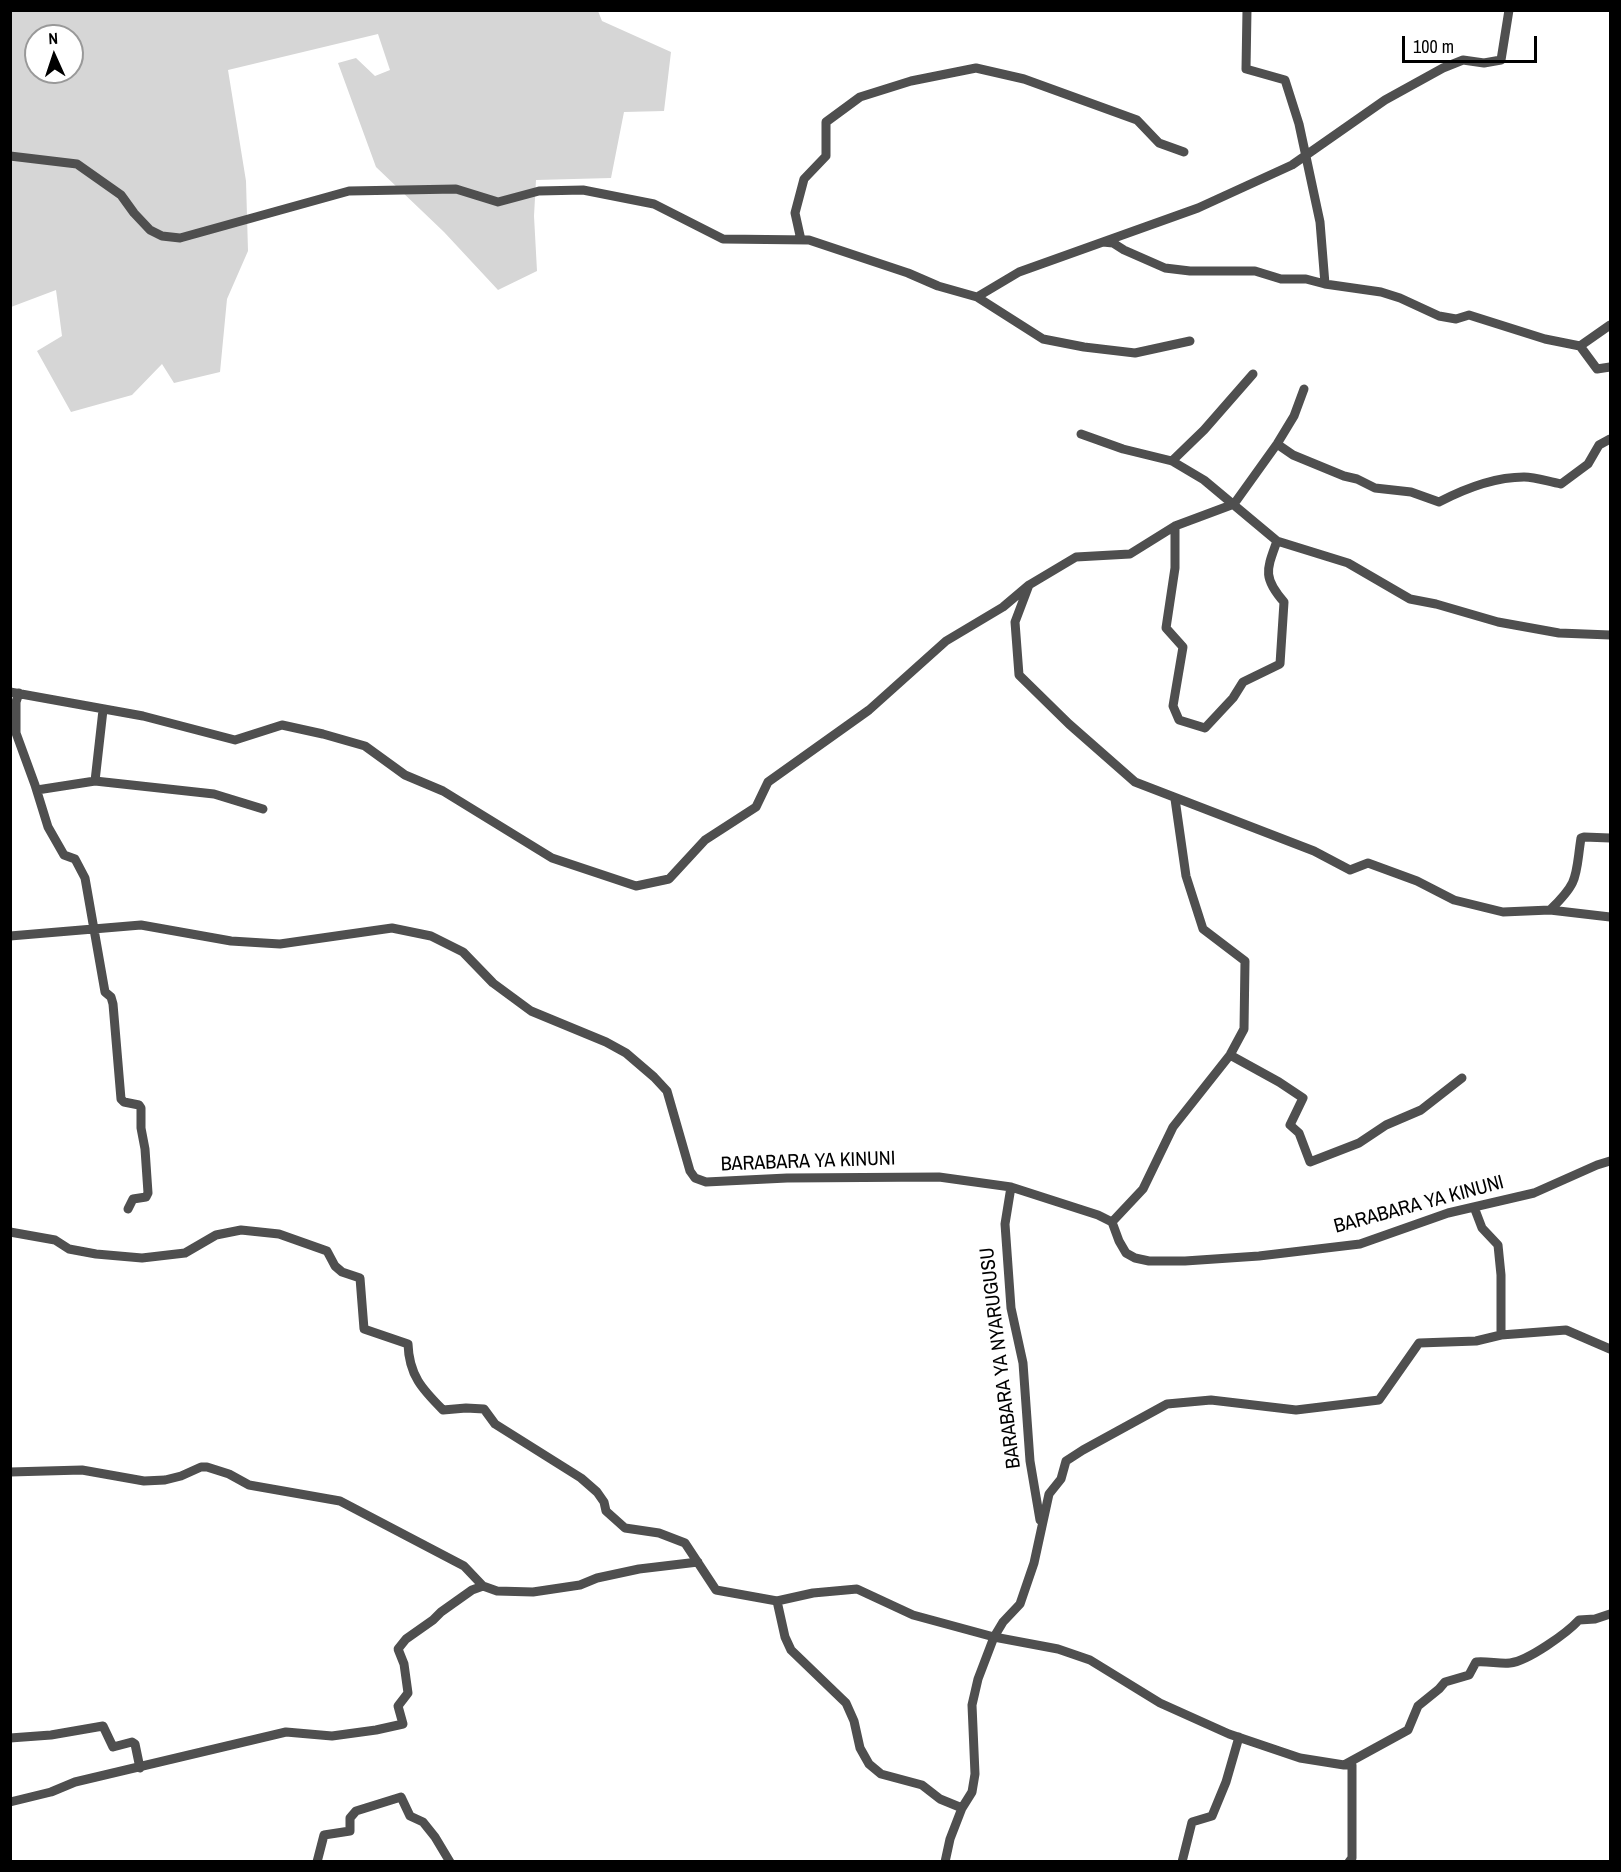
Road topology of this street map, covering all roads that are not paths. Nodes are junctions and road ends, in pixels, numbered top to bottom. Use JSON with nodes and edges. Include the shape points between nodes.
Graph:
{"nodes":[{"id":1,"x":1247,"y":10,"type":"edge"},
{"id":2,"x":1509,"y":10,"type":"edge"},
{"id":3,"x":1184,"y":152,"type":"dead end"},
{"id":4,"x":10,"y":156,"type":"edge"},
{"id":5,"x":1306,"y":156,"type":"junction"},
{"id":6,"x":801,"y":240,"type":"junction"},
{"id":7,"x":1100,"y":242,"type":"junction"},
{"id":8,"x":1325,"y":284,"type":"junction"},
{"id":9,"x":977,"y":297,"type":"junction"},
{"id":10,"x":1611,"y":325,"type":"edge"},
{"id":11,"x":1190,"y":341,"type":"dead end"},
{"id":12,"x":1580,"y":346,"type":"junction"},
{"id":13,"x":1611,"y":367,"type":"edge"},
{"id":14,"x":1253,"y":374,"type":"dead end"},
{"id":15,"x":1304,"y":389,"type":"dead end"},
{"id":16,"x":1081,"y":434,"type":"dead end"},
{"id":17,"x":1611,"y":440,"type":"edge"},
{"id":18,"x":1277,"y":444,"type":"junction"},
{"id":19,"x":1172,"y":461,"type":"junction"},
{"id":20,"x":1233,"y":504,"type":"junction"},
{"id":21,"x":1175,"y":525,"type":"junction"},
{"id":22,"x":1277,"y":541,"type":"junction"},
{"id":23,"x":1029,"y":585,"type":"junction"},
{"id":24,"x":1611,"y":635,"type":"edge"},
{"id":25,"x":15,"y":692,"type":"edge"},
{"id":26,"x":103,"y":710,"type":"junction"},
{"id":27,"x":95,"y":781,"type":"junction"},
{"id":28,"x":37,"y":790,"type":"junction"},
{"id":29,"x":1175,"y":799,"type":"junction"},
{"id":30,"x":262,"y":809,"type":"dead end"},
{"id":31,"x":1611,"y":838,"type":"edge"},
{"id":32,"x":1550,"y":910,"type":"junction"},
{"id":33,"x":1611,"y":917,"type":"edge"},
{"id":34,"x":94,"y":928,"type":"junction"},
{"id":35,"x":10,"y":936,"type":"edge"},
{"id":36,"x":1230,"y":1055,"type":"junction"},
{"id":37,"x":1462,"y":1078,"type":"dead end"},
{"id":38,"x":1611,"y":1161,"type":"edge"},
{"id":39,"x":1011,"y":1187,"type":"junction"},
{"id":40,"x":1474,"y":1207,"type":"junction"},
{"id":41,"x":128,"y":1209,"type":"dead end"},
{"id":42,"x":1112,"y":1222,"type":"junction"},
{"id":43,"x":10,"y":1232,"type":"edge"},
{"id":44,"x":1501,"y":1335,"type":"junction"},
{"id":45,"x":1611,"y":1349,"type":"edge"},
{"id":46,"x":10,"y":1472,"type":"edge"},
{"id":47,"x":1041,"y":1525,"type":"junction"},
{"id":48,"x":698,"y":1562,"type":"junction"},
{"id":49,"x":483,"y":1586,"type":"junction"},
{"id":50,"x":777,"y":1601,"type":"junction"},
{"id":51,"x":1611,"y":1614,"type":"edge"},
{"id":52,"x":994,"y":1637,"type":"junction"},
{"id":53,"x":1239,"y":1737,"type":"junction"},
{"id":54,"x":10,"y":1738,"type":"edge"},
{"id":55,"x":1344,"y":1765,"type":"junction"},
{"id":56,"x":140,"y":1768,"type":"junction"},
{"id":57,"x":10,"y":1802,"type":"edge"},
{"id":58,"x":962,"y":1808,"type":"junction"},
{"id":59,"x":317,"y":1862,"type":"edge"},
{"id":60,"x":450,"y":1862,"type":"edge"},
{"id":61,"x":945,"y":1862,"type":"edge"},
{"id":62,"x":1182,"y":1862,"type":"edge"},
{"id":63,"x":1349,"y":1862,"type":"edge"}],
"edges":[{"from":1,"to":5,"type":"street","via":[[1246,69],[1285,80]]},
{"from":2,"to":5,"type":"street","via":[[1501,60],[1463,60],[1443,68],[1385,100]]},
{"from":3,"to":6,"type":"street","via":[[1159,143],[1137,120],[1024,79],[976,68],[911,81],[860,97],[826,122],[826,156],[804,179],[795,213]]},
{"from":4,"to":6,"type":"street","via":[[77,164],[121,195],[150,230],[180,238],[349,191],[456,189],[498,202],[538,191],[583,190],[654,204],[723,239]]},
{"from":5,"to":7,"type":"street","via":[[1198,207]]},
{"from":5,"to":8,"type":"street","via":[[1320,222]]},
{"from":6,"to":9,"type":"street"},
{"from":7,"to":8,"type":"street","via":[[1113,243],[1165,268],[1255,271],[1281,279]]},
{"from":7,"to":9,"type":"street","via":[[1020,272]]},
{"from":8,"to":12,"type":"street","via":[[1381,292],[1439,316],[1456,319],[1469,315]]},
{"from":9,"to":11,"type":"street","via":[[1043,339],[1135,353]]},
{"from":10,"to":12,"type":"street"},
{"from":12,"to":13,"type":"street","via":[[1597,369]]},
{"from":14,"to":19,"type":"street"},
{"from":15,"to":18,"type":"street"},
{"from":16,"to":19,"type":"street"},
{"from":17,"to":18,"type":"street","via":[[1599,445],[1588,464],[1561,484],[1515,478],[1456,493],[1439,502],[1411,492],[1374,488],[1293,455]]},
{"from":18,"to":20,"type":"street"},
{"from":19,"to":20,"type":"street"},
{"from":20,"to":21,"type":"street"},
{"from":20,"to":22,"type":"street"},
{"from":21,"to":22,"type":"street","via":[[1175,568],[1166,628],[1183,646],[1173,706],[1179,720],[1205,728],[1243,682],[1280,664],[1284,602],[1272,588],[1267,569]]},
{"from":21,"to":23,"type":"street","via":[[1130,554],[1076,558]]},
{"from":22,"to":24,"type":"street","via":[[1348,563],[1410,599],[1559,633]]},
{"from":23,"to":26,"type":"street","via":[[1003,607],[946,641],[868,710],[768,782],[756,807],[705,840],[669,879],[636,886],[552,858],[443,791],[405,776],[365,746],[282,725],[235,740],[143,716]]},
{"from":23,"to":29,"type":"street","via":[[1015,622],[1019,675],[1135,782]]},
{"from":25,"to":26,"type":"street"},
{"from":25,"to":28,"type":"street","via":[[16,733]]},
{"from":26,"to":27,"type":"street"},
{"from":27,"to":28,"type":"street"},
{"from":27,"to":30,"type":"street","via":[[214,794]]},
{"from":28,"to":34,"type":"street","via":[[57,844],[64,855],[75,859],[85,878]]},
{"from":29,"to":32,"type":"street","via":[[1314,851],[1350,870],[1368,863],[1418,881],[1454,900],[1503,912]]},
{"from":29,"to":36,"type":"street","via":[[1186,876],[1203,929],[1245,961],[1244,1029]]},
{"from":31,"to":32,"type":"street","via":[[1581,838],[1576,879]]},
{"from":32,"to":33,"type":"street"},
{"from":34,"to":35,"type":"street","name":"BARABARA YA KINUNI"},
{"from":34,"to":39,"type":"street","name":"BARABARA YA KINUNI","via":[[141,925],[231,941],[280,944],[392,928],[431,936],[463,952],[531,1011],[606,1042],[654,1077],[668,1091],[695,1178],[706,1182],[939,1177]]},
{"from":34,"to":41,"type":"street","via":[[105,992],[111,997],[121,1099],[141,1108],[148,1193],[133,1199]]},
{"from":36,"to":37,"type":"street","via":[[1303,1098],[1290,1125],[1299,1133],[1310,1162],[1359,1143],[1386,1125],[1421,1110]]},
{"from":36,"to":42,"type":"street","via":[[1173,1127],[1143,1188]]},
{"from":38,"to":40,"type":"street","name":"BARABARA YA KINUNI","via":[[1534,1193]]},
{"from":39,"to":42,"type":"street","name":"BARABARA YA KINUNI"},
{"from":39,"to":47,"type":"street","name":"BARABARA YA NYARUGUSU","via":[[1005,1224],[1011,1308],[1023,1364],[1030,1461]]},
{"from":40,"to":42,"type":"street","name":"BARABARA YA KINUNI","via":[[1360,1244],[1185,1261],[1135,1258],[1126,1252]]},
{"from":40,"to":44,"type":"street","via":[[1482,1228],[1498,1245]]},
{"from":43,"to":48,"type":"street","via":[[55,1240],[69,1249],[142,1257],[185,1253],[216,1235],[241,1230],[279,1234],[327,1251],[342,1272],[360,1278],[363,1329],[408,1344],[412,1372],[443,1410],[484,1409],[495,1424],[581,1478],[597,1492],[606,1511],[625,1528],[680,1540]]},
{"from":44,"to":45,"type":"street","name":"BARABARA YA NYARUGUSU","via":[[1566,1330]]},
{"from":44,"to":47,"type":"street","name":"BARABARA YA NYARUGUSU","via":[[1476,1341],[1419,1343],[1379,1400],[1296,1410],[1211,1401],[1167,1404],[1066,1461],[1061,1479],[1049,1494]]},
{"from":46,"to":49,"type":"street","via":[[82,1470],[144,1481],[165,1480],[207,1467],[249,1485],[340,1501],[464,1566]]},
{"from":47,"to":52,"type":"street","name":"BARABARA YA NYARUGUSU","via":[[1020,1604]]},
{"from":48,"to":49,"type":"street","via":[[639,1569],[580,1585],[533,1592],[497,1591]]},
{"from":48,"to":50,"type":"street","via":[[716,1590]]},
{"from":49,"to":56,"type":"street","via":[[441,1612],[398,1649],[408,1693],[398,1706],[403,1724],[332,1736],[286,1732]]},
{"from":50,"to":52,"type":"street","via":[[857,1589],[913,1615]]},
{"from":50,"to":58,"type":"street","via":[[791,1650],[846,1703],[869,1764],[881,1774],[922,1785],[940,1799]]},
{"from":51,"to":55,"type":"street","via":[[1579,1620],[1545,1647],[1511,1663],[1476,1662],[1470,1676],[1445,1682],[1419,1706],[1408,1730]]},
{"from":52,"to":53,"type":"street","via":[[1058,1649],[1090,1660],[1160,1703]]},
{"from":52,"to":58,"type":"street","name":"BARABARA YA NYARUGUSU","via":[[972,1705],[975,1774],[972,1792]]},
{"from":53,"to":55,"type":"street","via":[[1300,1758]]},
{"from":53,"to":62,"type":"street","via":[[1212,1816],[1192,1822]]},
{"from":54,"to":56,"type":"street","via":[[103,1726],[113,1747],[135,1744]]},
{"from":55,"to":63,"type":"street","via":[[1352,1765]]},
{"from":56,"to":57,"type":"street"},
{"from":58,"to":61,"type":"street","name":"BARABARA YA NYARUGUSU"},
{"from":59,"to":60,"type":"street","via":[[324,1835],[350,1831],[350,1818],[356,1811],[401,1797],[410,1816],[423,1822]]}]}
